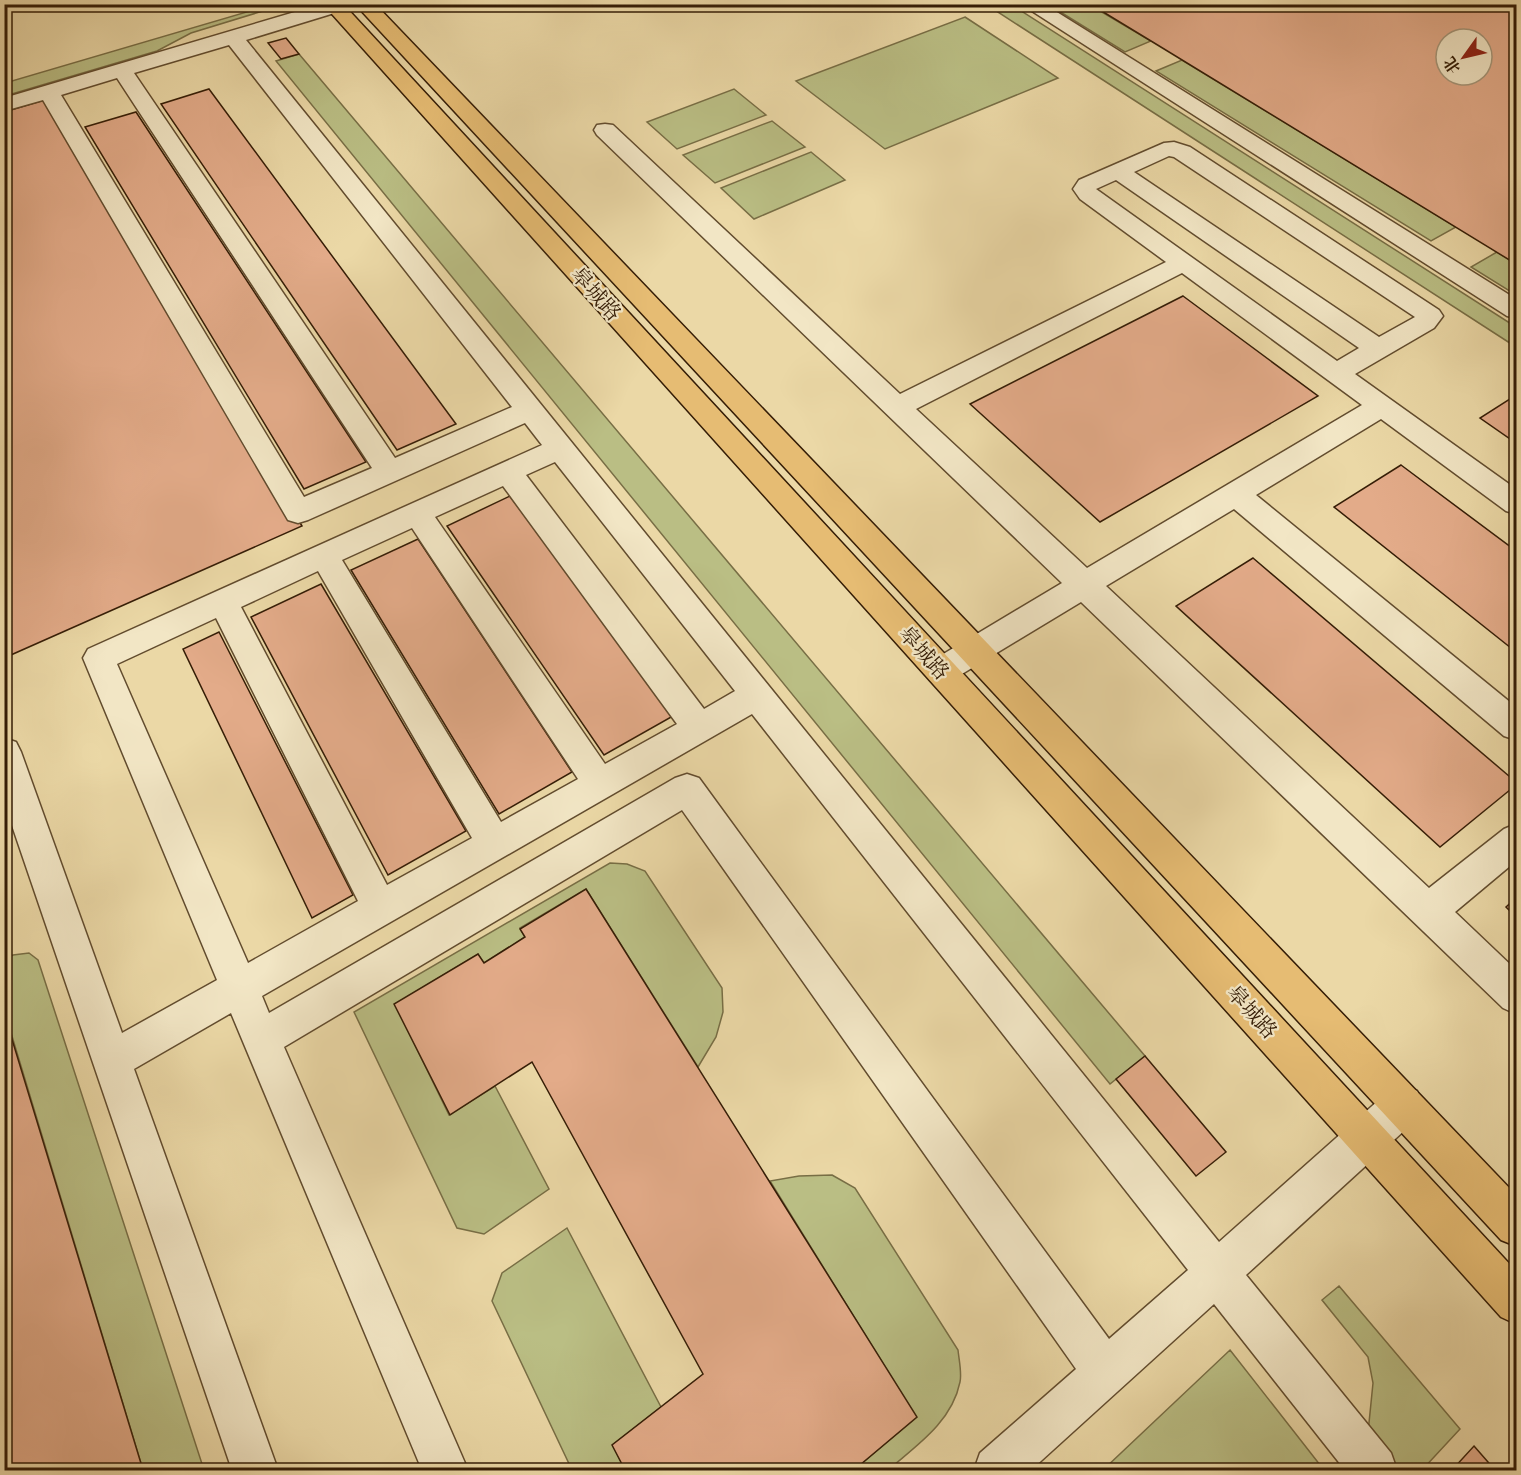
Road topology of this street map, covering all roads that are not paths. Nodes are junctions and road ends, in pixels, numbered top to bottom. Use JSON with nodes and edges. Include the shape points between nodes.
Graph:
{"nodes":[{"id":1,"x":364,"y":4,"type":"edge"},
{"id":2,"x":1030,"y":4,"type":"edge"},
{"id":3,"x":333,"y":6,"type":"edge"},
{"id":4,"x":233,"y":37,"type":"junction"},
{"id":5,"x":122,"y":70,"type":"junction"},
{"id":6,"x":49,"y":92,"type":"junction"},
{"id":7,"x":4,"y":105,"type":"edge"},
{"id":8,"x":605,"y":130,"type":"dead end"},
{"id":9,"x":1118,"y":171,"type":"junction"},
{"id":10,"x":1184,"y":263,"type":"junction"},
{"id":11,"x":1516,"y":310,"type":"edge"},
{"id":12,"x":1378,"y":349,"type":"junction"},
{"id":13,"x":1336,"y":373,"type":"junction"},
{"id":14,"x":1382,"y":406,"type":"junction"},
{"id":15,"x":897,"y":407,"type":"junction"},
{"id":16,"x":530,"y":410,"type":"junction"},
{"id":17,"x":560,"y":448,"type":"junction"},
{"id":18,"x":390,"y":472,"type":"junction"},
{"id":19,"x":508,"y":472,"type":"junction"},
{"id":20,"x":1235,"y":494,"type":"junction"},
{"id":21,"x":1516,"y":503,"type":"edge"},
{"id":22,"x":417,"y":513,"type":"junction"},
{"id":23,"x":324,"y":556,"type":"junction"},
{"id":24,"x":1084,"y":585,"type":"junction"},
{"id":25,"x":223,"y":602,"type":"junction"},
{"id":26,"x":975,"y":651,"type":"junction"},
{"id":27,"x":941,"y":671,"type":"junction"},
{"id":28,"x":757,"y":695,"type":"junction"},
{"id":29,"x":1516,"y":726,"type":"edge"},
{"id":30,"x":699,"y":728,"type":"junction"},
{"id":31,"x":4,"y":752,"type":"edge"},
{"id":32,"x":600,"y":784,"type":"junction"},
{"id":33,"x":1516,"y":840,"type":"edge"},
{"id":34,"x":495,"y":844,"type":"junction"},
{"id":35,"x":380,"y":908,"type":"junction"},
{"id":36,"x":1429,"y":911,"type":"junction"},
{"id":37,"x":1516,"y":995,"type":"edge"},
{"id":38,"x":261,"y":1039,"type":"junction"},
{"id":39,"x":112,"y":1060,"type":"junction"},
{"id":40,"x":1403,"y":1105,"type":"junction"},
{"id":41,"x":1367,"y":1138,"type":"junction"},
{"id":42,"x":1516,"y":1225,"type":"edge"},
{"id":43,"x":1216,"y":1272,"type":"junction"},
{"id":44,"x":1516,"y":1302,"type":"edge"},
{"id":45,"x":1106,"y":1373,"type":"junction"},
{"id":46,"x":255,"y":1470,"type":"edge"},
{"id":47,"x":445,"y":1470,"type":"edge"},
{"id":48,"x":997,"y":1470,"type":"edge"},
{"id":49,"x":1374,"y":1470,"type":"edge"}],
"edges":[{"from":1,"to":26,"type":"main road","name":"皋城路"},
{"from":2,"to":11,"type":"lane"},
{"from":3,"to":4,"type":"lane"},
{"from":3,"to":27,"type":"main road","name":"皋城路"},
{"from":4,"to":5,"type":"lane"},
{"from":4,"to":16,"type":"lane"},
{"from":5,"to":6,"type":"lane"},
{"from":5,"to":18,"type":"lane"},
{"from":6,"to":7,"type":"lane"},
{"from":6,"to":18,"type":"lane","via":[[298,512]]},
{"from":8,"to":15,"type":"lane"},
{"from":9,"to":10,"type":"lane","via":[[1084,189]]},
{"from":9,"to":12,"type":"lane"},
{"from":9,"to":12,"type":"lane","via":[[1164,150],[1182,152],[1430,316]]},
{"from":10,"to":13,"type":"lane"},
{"from":10,"to":15,"type":"lane"},
{"from":12,"to":13,"type":"lane"},
{"from":13,"to":14,"type":"lane"},
{"from":14,"to":20,"type":"lane"},
{"from":14,"to":21,"type":"lane"},
{"from":15,"to":24,"type":"lane"},
{"from":16,"to":17,"type":"lane"},
{"from":16,"to":18,"type":"lane"},
{"from":17,"to":19,"type":"lane"},
{"from":17,"to":28,"type":"lane"},
{"from":19,"to":22,"type":"lane"},
{"from":19,"to":30,"type":"lane"},
{"from":20,"to":24,"type":"lane"},
{"from":20,"to":29,"type":"lane"},
{"from":22,"to":23,"type":"lane"},
{"from":22,"to":32,"type":"lane"},
{"from":23,"to":25,"type":"lane"},
{"from":23,"to":34,"type":"lane"},
{"from":24,"to":26,"type":"lane"},
{"from":24,"to":36,"type":"lane"},
{"from":25,"to":35,"type":"lane"},
{"from":25,"to":38,"type":"lane","via":[[99,658]]},
{"from":26,"to":27,"type":"lane"},
{"from":26,"to":40,"type":"main road","name":"皋城路"},
{"from":27,"to":41,"type":"main road","name":"皋城路"},
{"from":28,"to":30,"type":"lane"},
{"from":28,"to":43,"type":"lane"},
{"from":30,"to":32,"type":"lane"},
{"from":31,"to":39,"type":"lane"},
{"from":32,"to":34,"type":"lane"},
{"from":33,"to":36,"type":"lane"},
{"from":34,"to":35,"type":"lane"},
{"from":35,"to":39,"type":"lane"},
{"from":36,"to":37,"type":"lane"},
{"from":38,"to":45,"type":"lane","via":[[687,789]]},
{"from":38,"to":47,"type":"lane"},
{"from":39,"to":46,"type":"lane"},
{"from":40,"to":41,"type":"lane"},
{"from":40,"to":42,"type":"main road","name":"皋城路"},
{"from":41,"to":43,"type":"lane"},
{"from":41,"to":44,"type":"main road","name":"皋城路"},
{"from":43,"to":45,"type":"lane"},
{"from":43,"to":49,"type":"lane"},
{"from":45,"to":48,"type":"lane"}]}
